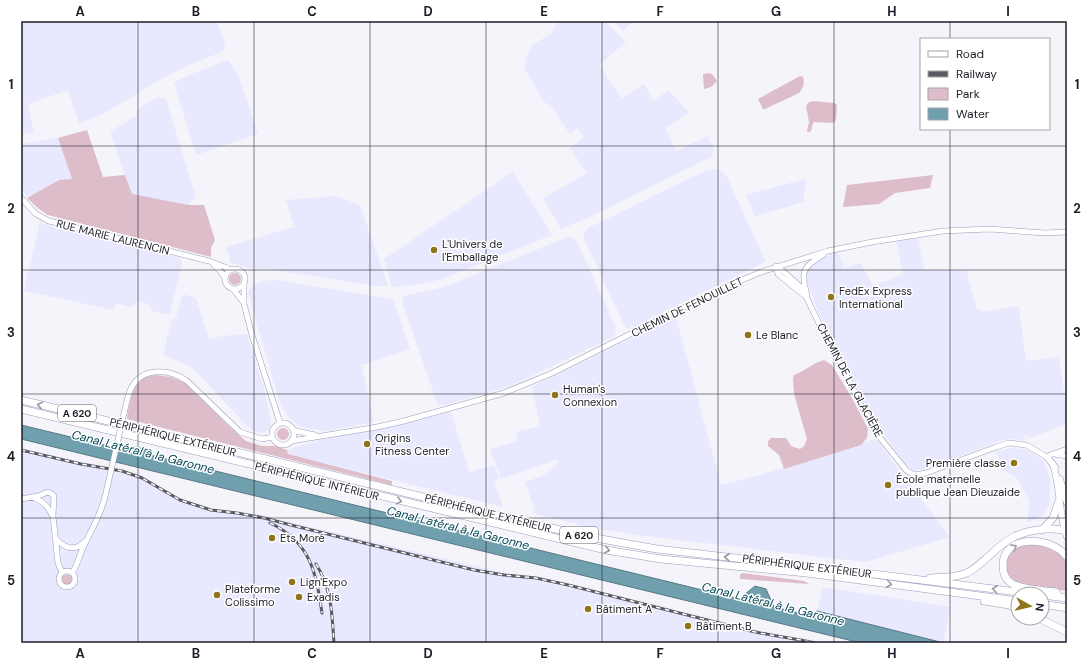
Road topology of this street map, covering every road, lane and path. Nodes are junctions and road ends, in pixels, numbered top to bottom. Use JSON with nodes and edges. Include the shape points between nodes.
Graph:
{"nodes":[{"id":1,"x":21,"y":198,"type":"edge"},
{"id":2,"x":1067,"y":232,"type":"edge"},
{"id":3,"x":828,"y":251,"type":"junction"},
{"id":4,"x":213,"y":263,"type":"junction"},
{"id":5,"x":776,"y":266,"type":"junction"},
{"id":6,"x":230,"y":270,"type":"junction"},
{"id":7,"x":225,"y":278,"type":"junction"},
{"id":8,"x":244,"y":285,"type":"junction"},
{"id":9,"x":233,"y":289,"type":"junction"},
{"id":10,"x":807,"y":298,"type":"junction"},
{"id":11,"x":244,"y":304,"type":"junction"},
{"id":12,"x":21,"y":400,"type":"edge"},
{"id":13,"x":21,"y":409,"type":"edge"},
{"id":14,"x":280,"y":423,"type":"junction"},
{"id":15,"x":293,"y":429,"type":"junction"},
{"id":16,"x":273,"y":436,"type":"junction"},
{"id":17,"x":320,"y":436,"type":"junction"},
{"id":18,"x":291,"y":441,"type":"junction"},
{"id":19,"x":1067,"y":449,"type":"edge"},
{"id":20,"x":1054,"y":454,"type":"junction"},
{"id":21,"x":1067,"y":456,"type":"edge"},
{"id":22,"x":1047,"y":457,"type":"junction"},
{"id":23,"x":43,"y":494,"type":"junction"},
{"id":24,"x":32,"y":497,"type":"junction"},
{"id":25,"x":21,"y":499,"type":"edge"},
{"id":26,"x":53,"y":502,"type":"junction"},
{"id":27,"x":1063,"y":502,"type":"edge"},
{"id":28,"x":44,"y":504,"type":"junction"},
{"id":29,"x":52,"y":516,"type":"junction"},
{"id":30,"x":1042,"y":530,"type":"junction"},
{"id":31,"x":1066,"y":533,"type":"edge"},
{"id":32,"x":90,"y":535,"type":"junction"},
{"id":33,"x":55,"y":538,"type":"junction"},
{"id":34,"x":1067,"y":557,"type":"edge"},
{"id":35,"x":62,"y":572,"type":"junction"},
{"id":36,"x":72,"y":573,"type":"junction"},
{"id":37,"x":910,"y":579,"type":"junction"},
{"id":38,"x":1010,"y":591,"type":"edge"},
{"id":39,"x":974,"y":595,"type":"junction"},
{"id":40,"x":1050,"y":596,"type":"edge"},
{"id":41,"x":1059,"y":597,"type":"junction"},
{"id":42,"x":1067,"y":598,"type":"edge"},
{"id":43,"x":1010,"y":600,"type":"edge"},
{"id":44,"x":1050,"y":605,"type":"edge"},
{"id":45,"x":1010,"y":606,"type":"edge"},
{"id":46,"x":1067,"y":608,"type":"edge"},
{"id":47,"x":1050,"y":624,"type":"edge"},
{"id":48,"x":1067,"y":632,"type":"edge"}],
"edges":[{"from":1,"to":4,"type":"street","name":"RUE MARIE LAURENCIN","via":[[36,214],[49,220]]},
{"from":2,"to":3,"type":"street","name":"CHEMIN DE FENOUILLET","via":[[989,229],[943,231]]},
{"from":3,"to":5,"type":"street","name":"CHEMIN DE FENOUILLET"},
{"from":3,"to":10,"type":"street","via":[[809,264],[805,270]]},
{"from":4,"to":6,"type":"street","name":"RUE MARIE LAURENCIN"},
{"from":4,"to":7,"type":"street"},
{"from":5,"to":10,"type":"street","name":"CHEMIN DE LA GLACIÈRE","via":[[802,288]]},
{"from":5,"to":17,"type":"street","name":"CHEMIN DE FENOUILLET","via":[[725,287],[609,346],[504,393],[397,422]]},
{"from":6,"to":7,"type":"street"},
{"from":6,"to":8,"type":"street","via":[[243,272]]},
{"from":7,"to":9,"type":"street","via":[[227,285]]},
{"from":8,"to":9,"type":"street","via":[[239,289]]},
{"from":8,"to":11,"type":"street"},
{"from":9,"to":11,"type":"street"},
{"from":10,"to":22,"type":"street","name":"CHEMIN DE LA GLACIÈRE","via":[[875,430],[907,471],[915,475],[926,473],[1009,443],[1026,445]]},
{"from":11,"to":14,"type":"street"},
{"from":37,"to":12,"type":"highway","name":"PÉRIPHÉRIQUE EXTÉRIEUR","number":"A 620","one_way":true,"via":[[657,549],[590,537]]},
{"from":13,"to":39,"type":"highway","name":"PÉRIPHÉRIQUE INTÉRIEUR","number":"A 620","one_way":true,"via":[[606,550],[661,559],[807,573]]},
{"from":14,"to":15,"type":"street"},
{"from":14,"to":16,"type":"street","via":[[274,428]]},
{"from":15,"to":17,"type":"street","name":"CHEMIN DE FENOUILLET"},
{"from":15,"to":18,"type":"street"},
{"from":16,"to":18,"type":"street","via":[[281,444]]},
{"from":16,"to":32,"type":"street","bridge":true,"via":[[262,439],[240,432],[182,378],[170,373],[151,372],[143,375],[130,390],[102,510]]},
{"from":17,"to":18,"type":"street","name":"CHEMIN DE FENOUILLET"},
{"from":19,"to":20,"type":"street"},
{"from":20,"to":21,"type":"street"},
{"from":20,"to":22,"type":"street"},
{"from":22,"to":27,"type":"main road","via":[[1053,464]]},
{"from":23,"to":24,"type":"street"},
{"from":23,"to":26,"type":"street","via":[[52,494]]},
{"from":23,"to":28,"type":"street","via":[[41,497]]},
{"from":24,"to":25,"type":"street"},
{"from":24,"to":28,"type":"street"},
{"from":26,"to":28,"type":"street","via":[[51,505]]},
{"from":26,"to":29,"type":"street"},
{"from":27,"to":30,"type":"highway"},
{"from":27,"to":31,"type":"main road","via":[[1061,517]]},
{"from":28,"to":29,"type":"street"},
{"from":29,"to":33,"type":"street"},
{"from":30,"to":31,"type":"highway","via":[[1060,529]]},
{"from":30,"to":37,"type":"highway","via":[[1009,538],[966,574]]},
{"from":32,"to":33,"type":"street","via":[[75,548],[63,546]]},
{"from":32,"to":36,"type":"street"},
{"from":33,"to":35,"type":"street","via":[[58,563]]},
{"from":41,"to":34,"type":"highway","one_way":true,"via":[[1056,592],[1022,587],[1010,582],[1004,574],[1003,562],[1011,548],[1024,542],[1055,546]]},
{"from":35,"to":36,"type":"street"},
{"from":35,"to":36,"type":"street","via":[[59,582],[67,588],[74,583]]},
{"from":38,"to":37,"type":"highway","name":"PÉRIPHÉRIQUE EXTÉRIEUR","number":"A 620","one_way":true},
{"from":39,"to":43,"type":"highway","name":"PÉRIPHÉRIQUE INTÉRIEUR","number":"A 620"},
{"from":39,"to":45,"type":"highway","via":[[979,601]]},
{"from":40,"to":41,"type":"highway"},
{"from":41,"to":42,"type":"highway"},
{"from":44,"to":46,"type":"highway"},
{"from":47,"to":48,"type":"highway"}]}
